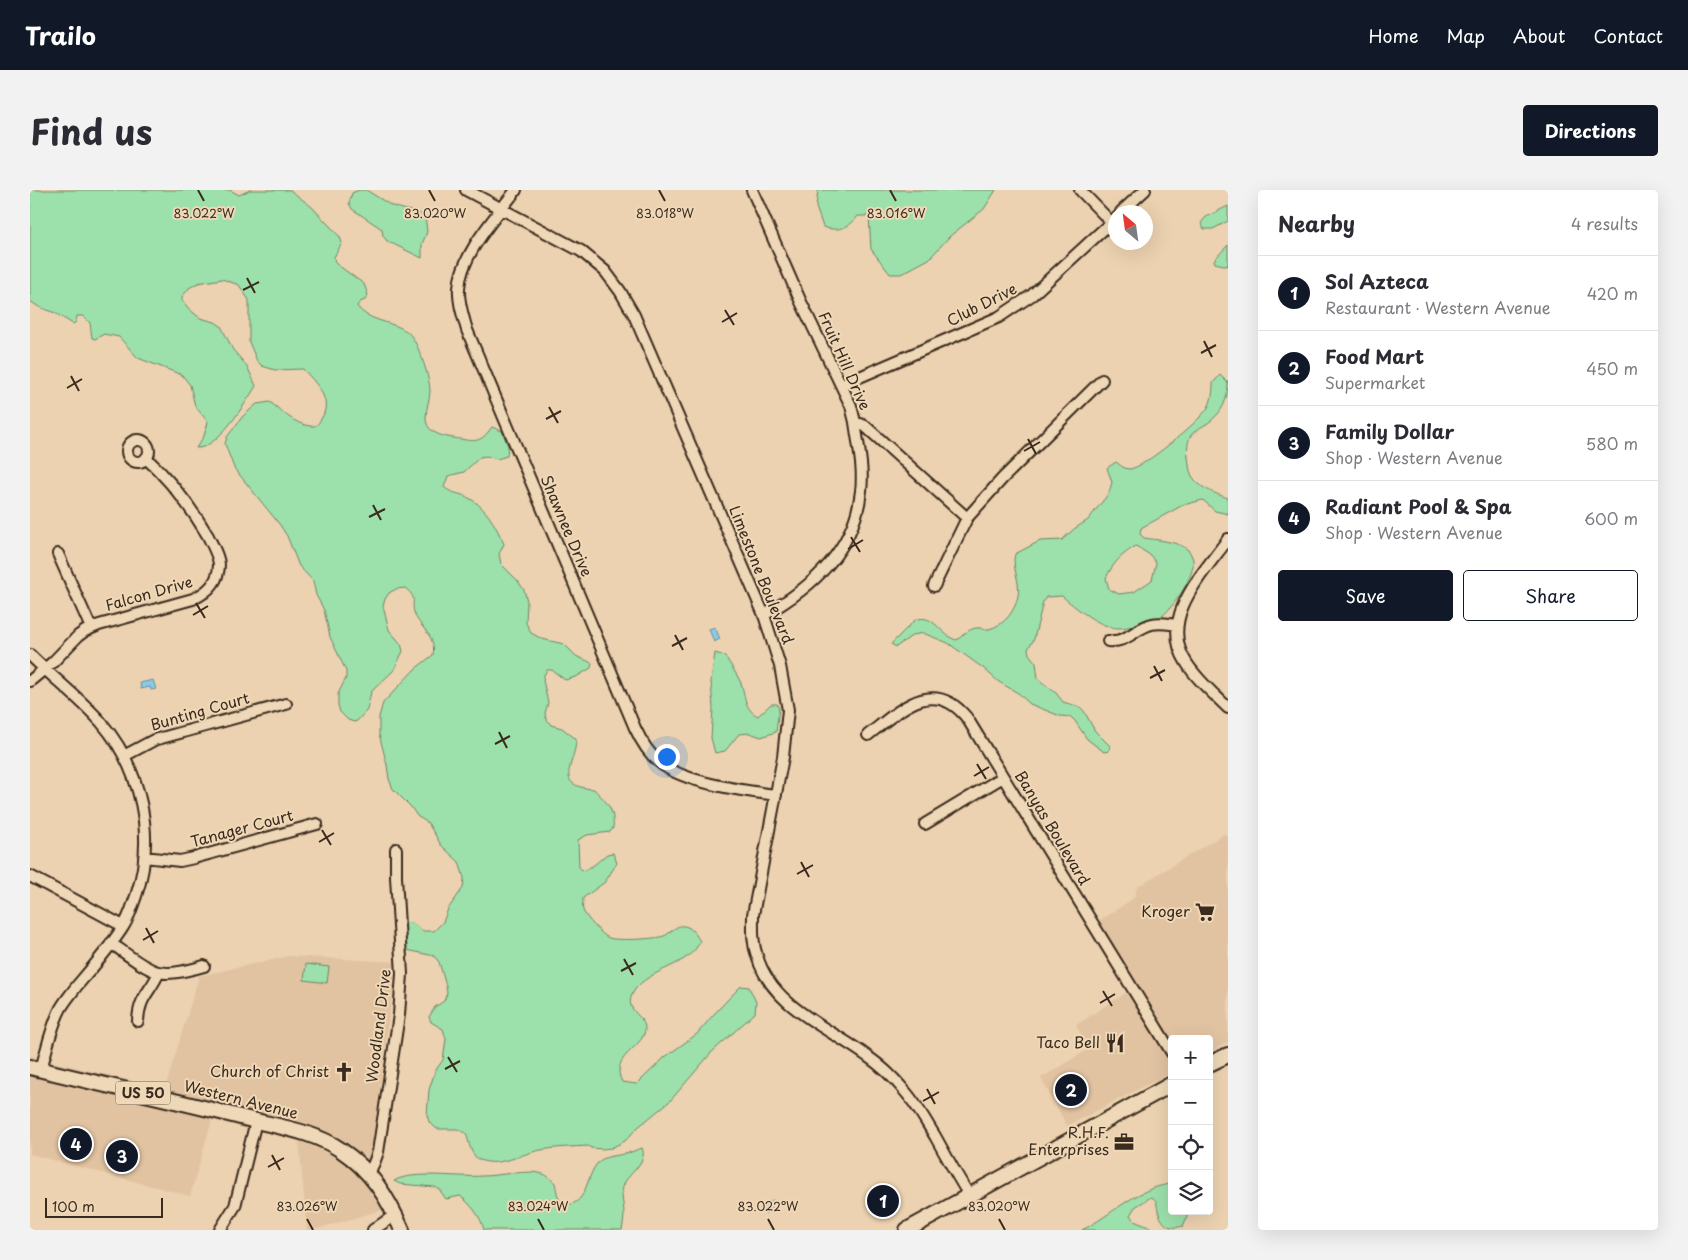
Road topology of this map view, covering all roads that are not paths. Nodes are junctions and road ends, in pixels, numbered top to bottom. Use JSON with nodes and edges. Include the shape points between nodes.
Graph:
{"nodes":[{"id":1,"x":466,"y":190,"type":"edge"},
{"id":2,"x":516,"y":190,"type":"edge"},
{"id":3,"x":752,"y":190,"type":"edge"},
{"id":4,"x":1080,"y":190,"type":"edge"},
{"id":5,"x":1145,"y":190,"type":"edge"},
{"id":6,"x":1129,"y":205,"type":"edge"},
{"id":7,"x":502,"y":209,"type":"junction"},
{"id":8,"x":1108,"y":215,"type":"edge"},
{"id":9,"x":1108,"y":225,"type":"edge"},
{"id":10,"x":1102,"y":380,"type":"dead end"},
{"id":11,"x":841,"y":385,"type":"junction"},
{"id":12,"x":855,"y":422,"type":"junction"},
{"id":13,"x":146,"y":458,"type":"dead end"},
{"id":14,"x":967,"y":518,"type":"junction"},
{"id":15,"x":1228,"y":539,"type":"edge"},
{"id":16,"x":58,"y":554,"type":"dead end"},
{"id":17,"x":934,"y":586,"type":"dead end"},
{"id":18,"x":764,"y":615,"type":"junction"},
{"id":19,"x":1177,"y":625,"type":"junction"},
{"id":20,"x":91,"y":628,"type":"junction"},
{"id":21,"x":1108,"y":641,"type":"dead end"},
{"id":22,"x":30,"y":655,"type":"edge"},
{"id":23,"x":44,"y":669,"type":"junction"},
{"id":24,"x":30,"y":680,"type":"edge"},
{"id":25,"x":286,"y":704,"type":"dead end"},
{"id":26,"x":1228,"y":708,"type":"edge"},
{"id":27,"x":868,"y":735,"type":"dead end"},
{"id":28,"x":124,"y":756,"type":"junction"},
{"id":29,"x":1003,"y":777,"type":"junction"},
{"id":30,"x":776,"y":795,"type":"junction"},
{"id":31,"x":317,"y":824,"type":"dead end"},
{"id":32,"x":926,"y":824,"type":"dead end"},
{"id":33,"x":396,"y":850,"type":"dead end"},
{"id":34,"x":144,"y":857,"type":"junction"},
{"id":35,"x":30,"y":876,"type":"edge"},
{"id":36,"x":124,"y":926,"type":"junction"},
{"id":37,"x":111,"y":944,"type":"junction"},
{"id":38,"x":204,"y":966,"type":"dead end"},
{"id":39,"x":159,"y":972,"type":"junction"},
{"id":40,"x":138,"y":1021,"type":"dead end"},
{"id":41,"x":1168,"y":1046,"type":"edge"},
{"id":42,"x":1228,"y":1055,"type":"edge"},
{"id":43,"x":1213,"y":1062,"type":"edge"},
{"id":44,"x":36,"y":1068,"type":"edge"},
{"id":45,"x":1168,"y":1086,"type":"edge"},
{"id":46,"x":256,"y":1121,"type":"junction"},
{"id":47,"x":368,"y":1173,"type":"junction"},
{"id":48,"x":969,"y":1196,"type":"junction"},
{"id":49,"x":396,"y":1215,"type":"junction"},
{"id":50,"x":220,"y":1230,"type":"edge"},
{"id":51,"x":372,"y":1230,"type":"edge"},
{"id":52,"x":402,"y":1230,"type":"edge"},
{"id":53,"x":907,"y":1230,"type":"edge"}],
"edges":[{"from":1,"to":7,"type":"street","name":"Limestone Boulevard"},
{"from":2,"to":7,"type":"street","name":"Shawnee Drive"},
{"from":3,"to":11,"type":"street","name":"Fruit Hill Drive"},
{"from":4,"to":8,"type":"street"},
{"from":5,"to":6,"type":"street"},
{"from":7,"to":18,"type":"street","name":"Limestone Boulevard","via":[[581,252],[605,271],[620,291],[634,316]]},
{"from":7,"to":30,"type":"street","name":"Shawnee Drive","via":[[470,253],[462,270],[460,308],[466,330],[635,728],[647,750],[660,764],[673,771],[699,781]]},
{"from":9,"to":11,"type":"street","name":"Club Drive","via":[[1032,296],[999,317]]},
{"from":10,"to":14,"type":"street"},
{"from":11,"to":12,"type":"street","name":"Fruit Hill Drive"},
{"from":12,"to":14,"type":"street","name":"Fruit Hill Drive","via":[[866,426]]},
{"from":12,"to":18,"type":"street","via":[[862,489],[847,540],[805,588]]},
{"from":13,"to":20,"type":"street","name":"Falcon Drive","via":[[195,514],[216,553],[218,573],[212,586],[194,599]]},
{"from":14,"to":17,"type":"street"},
{"from":15,"to":19,"type":"street","via":[[1185,601]]},
{"from":16,"to":20,"type":"street"},
{"from":18,"to":30,"type":"street","name":"Limestone Boulevard","via":[[780,666],[788,710]]},
{"from":19,"to":21,"type":"street","via":[[1152,624],[1124,639]]},
{"from":19,"to":26,"type":"street","via":[[1177,637],[1186,661]]},
{"from":20,"to":23,"type":"street","name":"Falcon Drive","via":[[78,636]]},
{"from":22,"to":23,"type":"street"},
{"from":23,"to":24,"type":"street","name":"Falcon Drive"},
{"from":23,"to":28,"type":"street","via":[[100,721]]},
{"from":25,"to":28,"type":"street","name":"Bunting Court","via":[[154,740]]},
{"from":27,"to":29,"type":"street","name":"Banyas Boulevard","via":[[907,705],[927,698],[944,700],[959,708],[967,718]]},
{"from":28,"to":34,"type":"street","via":[[143,811]]},
{"from":29,"to":32,"type":"street"},
{"from":29,"to":41,"type":"street","name":"Banyas Boulevard"},
{"from":30,"to":48,"type":"street","name":"Limestone Boulevard","via":[[753,915],[754,946],[760,964],[771,984],[789,1003],[867,1056],[904,1089]]},
{"from":31,"to":34,"type":"street","name":"Tanager Court","via":[[180,861]]},
{"from":33,"to":47,"type":"street","name":"Woodland Drive","via":[[402,974],[399,1015],[378,1152]]},
{"from":34,"to":36,"type":"street","via":[[139,886]]},
{"from":35,"to":36,"type":"street"},
{"from":36,"to":37,"type":"street"},
{"from":37,"to":39,"type":"street"},
{"from":37,"to":44,"type":"street","via":[[61,1007]]},
{"from":38,"to":39,"type":"street"},
{"from":39,"to":40,"type":"street","via":[[142,999]]},
{"from":42,"to":43,"type":"main road"},
{"from":44,"to":46,"type":"main road","name":"Western Avenue","number":"US 50"},
{"from":45,"to":48,"type":"main road"},
{"from":46,"to":47,"type":"main road","name":"Western Avenue","number":"US 50","via":[[301,1131],[326,1141]]},
{"from":46,"to":50,"type":"street","via":[[235,1206]]},
{"from":47,"to":49,"type":"main road","name":"Western Avenue","number":"US 50"},
{"from":48,"to":53,"type":"main road"},
{"from":49,"to":51,"type":"street"},
{"from":49,"to":52,"type":"main road","name":"Western Avenue","number":"US 50"}]}
